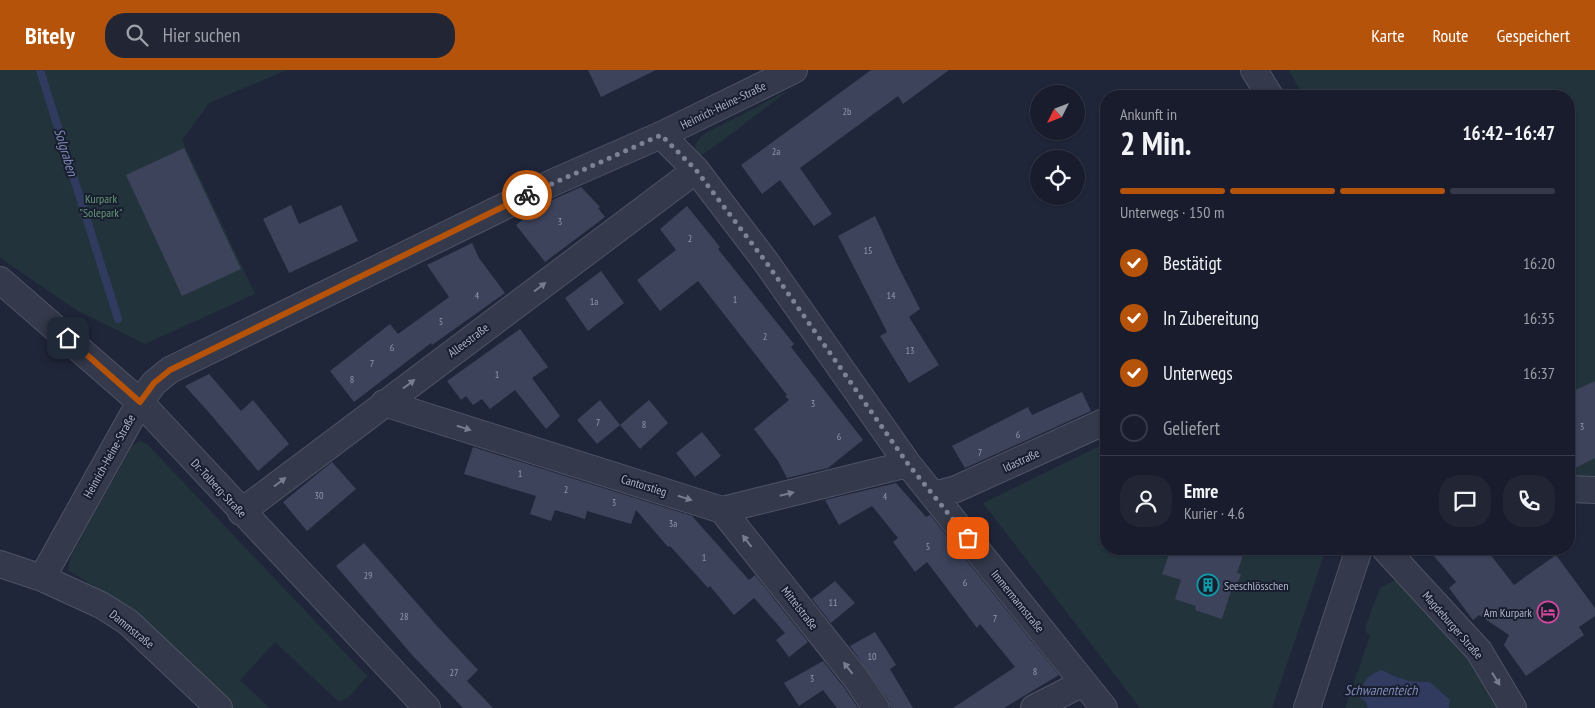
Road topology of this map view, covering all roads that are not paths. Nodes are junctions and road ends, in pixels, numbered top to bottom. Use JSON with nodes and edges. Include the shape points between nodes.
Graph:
{"nodes":[{"id":1,"x":794,"y":70,"type":"edge"},
{"id":2,"x":1254,"y":70,"type":"edge"},
{"id":3,"x":1266,"y":90,"type":"edge"},
{"id":4,"x":661,"y":135,"type":"junction"},
{"id":5,"x":696,"y":170,"type":"junction"},
{"id":6,"x":0,"y":280,"type":"edge"},
{"id":7,"x":140,"y":402,"type":"junction"},
{"id":8,"x":384,"y":403,"type":"junction"},
{"id":9,"x":1100,"y":424,"type":"edge"},
{"id":10,"x":908,"y":464,"type":"junction"},
{"id":11,"x":1575,"y":489,"type":"edge"},
{"id":12,"x":1595,"y":490,"type":"edge"},
{"id":13,"x":934,"y":495,"type":"junction"},
{"id":14,"x":722,"y":510,"type":"junction"},
{"id":15,"x":241,"y":512,"type":"junction"},
{"id":16,"x":1357,"y":555,"type":"edge"},
{"id":17,"x":1390,"y":555,"type":"edge"},
{"id":18,"x":0,"y":564,"type":"edge"},
{"id":19,"x":42,"y":578,"type":"junction"},
{"id":20,"x":1083,"y":683,"type":"junction"},
{"id":21,"x":220,"y":708,"type":"edge"},
{"id":22,"x":427,"y":708,"type":"edge"},
{"id":23,"x":876,"y":708,"type":"edge"},
{"id":24,"x":1034,"y":708,"type":"edge"},
{"id":25,"x":1104,"y":708,"type":"edge"},
{"id":26,"x":1307,"y":708,"type":"edge"},
{"id":27,"x":1513,"y":708,"type":"edge"}],
"edges":[{"from":1,"to":4,"type":"street","name":"Heinrich-Heine-Straße"},
{"from":2,"to":3,"type":"street"},
{"from":4,"to":5,"type":"street","name":"Immermannstraße"},
{"from":4,"to":7,"type":"street","name":"Heinrich-Heine-Straße","via":[[554,182],[170,370],[154,383]]},
{"from":8,"to":5,"type":"street","name":"Alleestraße","one_way":true},
{"from":5,"to":10,"type":"street","name":"Immermannstraße","via":[[766,262]]},
{"from":6,"to":7,"type":"street","name":"Dr.-Tolberg-Straße"},
{"from":7,"to":15,"type":"street","name":"Dr.-Tolberg-Straße"},
{"from":7,"to":19,"type":"street","name":"Heinrich-Heine-Straße"},
{"from":8,"to":14,"type":"street","name":"Cantorstieg","one_way":true},
{"from":15,"to":8,"type":"street","name":"Alleestraße","one_way":true},
{"from":9,"to":13,"type":"street","name":"Idastraße","via":[[956,490]]},
{"from":10,"to":13,"type":"street","name":"Immermannstraße"},
{"from":14,"to":10,"type":"street","one_way":true},
{"from":11,"to":12,"type":"street"},
{"from":13,"to":20,"type":"street","name":"Immermannstraße"},
{"from":23,"to":14,"type":"street","name":"Mittelstraße","one_way":true},
{"from":15,"to":22,"type":"street","name":"Dr.-Tolberg-Straße"},
{"from":16,"to":26,"type":"street"},
{"from":17,"to":27,"type":"street","name":"Magdeburger Straße","one_way":true,"via":[[1479,652]]},
{"from":18,"to":19,"type":"street","name":"Dammstraße"},
{"from":19,"to":21,"type":"street","name":"Dammstraße","via":[[101,605],[128,622]]},
{"from":20,"to":24,"type":"street"},
{"from":20,"to":25,"type":"street","name":"Immermannstraße"}]}
